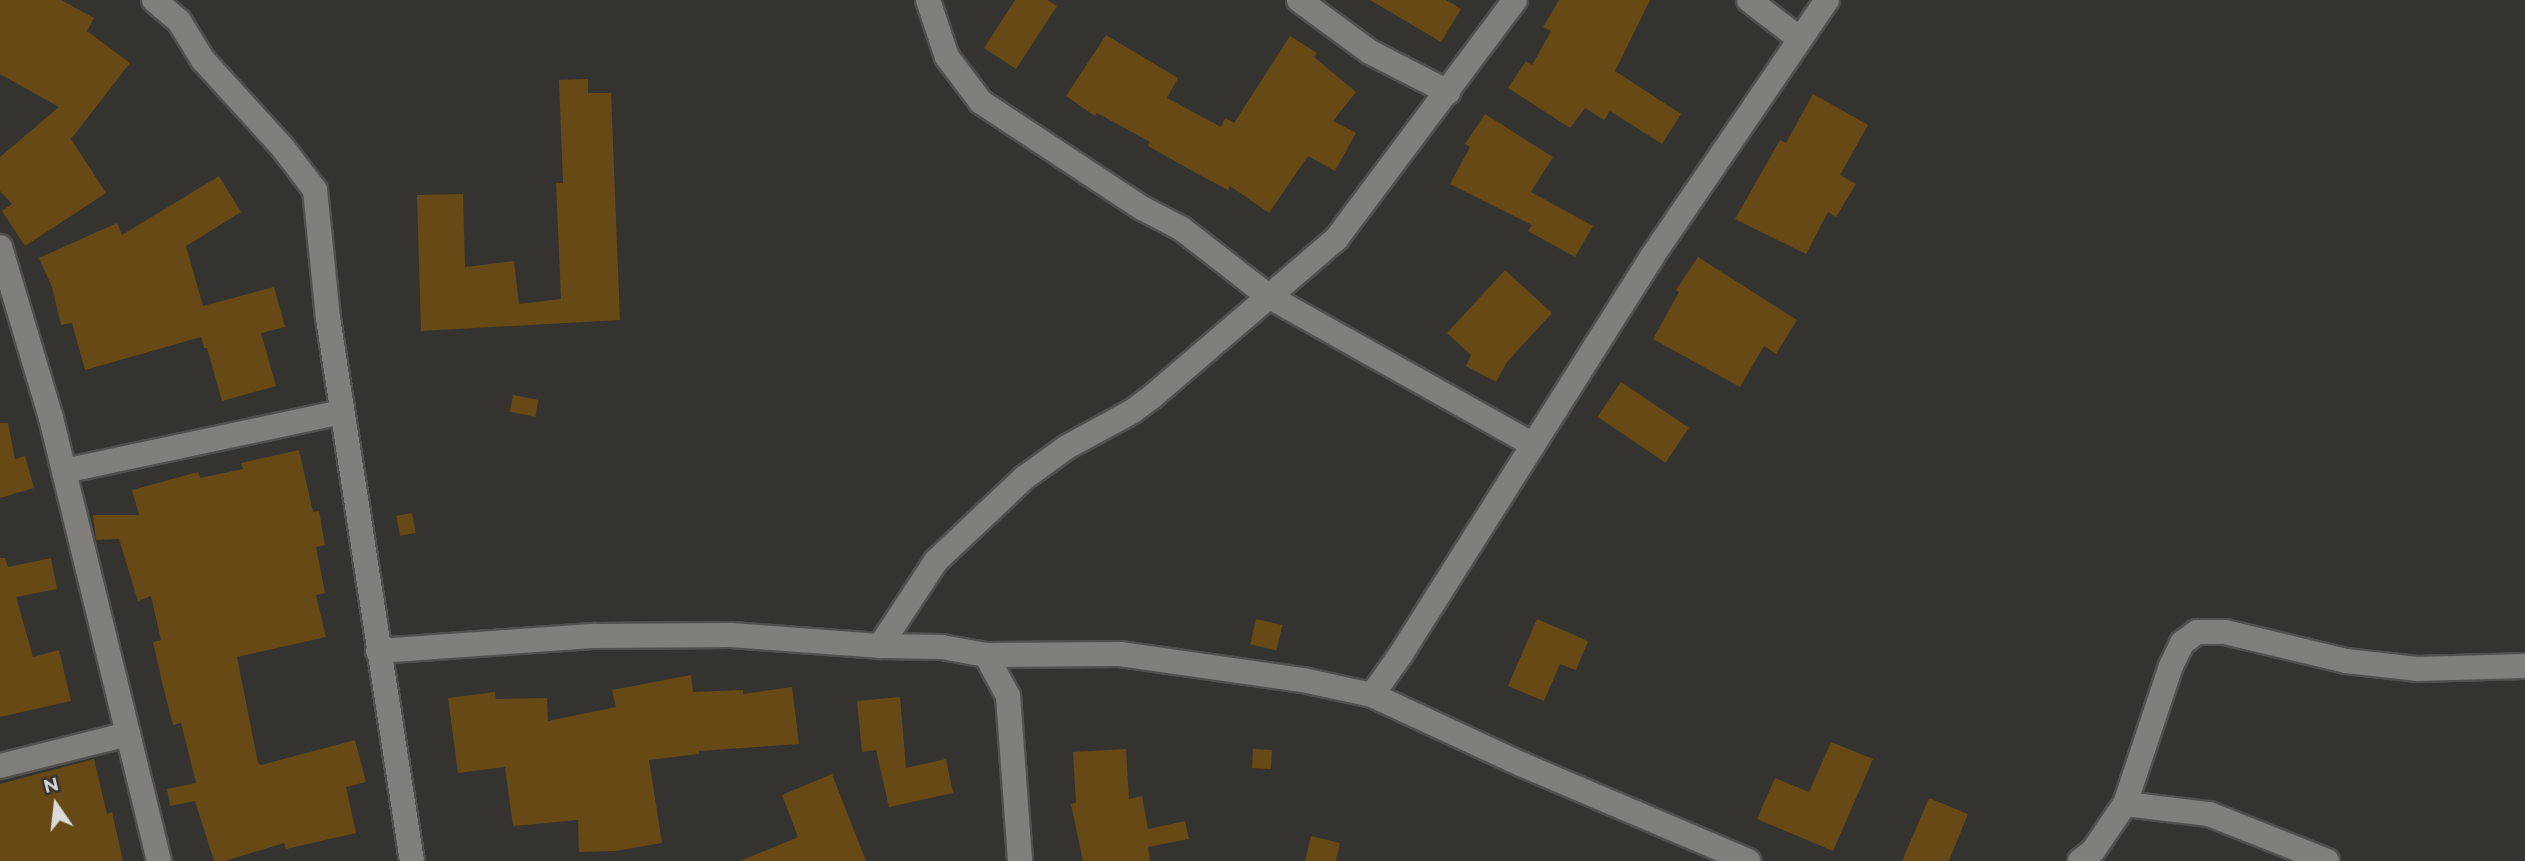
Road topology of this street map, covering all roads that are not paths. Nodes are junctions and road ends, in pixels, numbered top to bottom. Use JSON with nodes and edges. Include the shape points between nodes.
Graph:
{"nodes":[{"id":1,"x":153,"y":0,"type":"edge"},
{"id":2,"x":928,"y":0,"type":"edge"},
{"id":3,"x":1299,"y":0,"type":"edge"},
{"id":4,"x":1516,"y":0,"type":"edge"},
{"id":5,"x":1749,"y":0,"type":"edge"},
{"id":6,"x":1827,"y":0,"type":"edge"},
{"id":7,"x":1800,"y":39,"type":"junction"},
{"id":8,"x":1448,"y":92,"type":"junction"},
{"id":9,"x":0,"y":247,"type":"edge"},
{"id":10,"x":1268,"y":296,"type":"junction"},
{"id":11,"x":342,"y":412,"type":"junction"},
{"id":12,"x":1533,"y":445,"type":"junction"},
{"id":13,"x":64,"y":471,"type":"junction"},
{"id":14,"x":880,"y":646,"type":"junction"},
{"id":15,"x":377,"y":651,"type":"junction"},
{"id":16,"x":986,"y":655,"type":"junction"},
{"id":17,"x":2525,"y":666,"type":"edge"},
{"id":18,"x":1371,"y":695,"type":"junction"},
{"id":19,"x":128,"y":734,"type":"junction"},
{"id":20,"x":0,"y":766,"type":"edge"},
{"id":21,"x":2125,"y":804,"type":"junction"},
{"id":22,"x":159,"y":861,"type":"edge"},
{"id":23,"x":412,"y":861,"type":"edge"},
{"id":24,"x":1020,"y":861,"type":"edge"},
{"id":25,"x":1748,"y":861,"type":"edge"},
{"id":26,"x":2080,"y":861,"type":"edge"},
{"id":27,"x":2327,"y":861,"type":"edge"}],
"edges":[{"from":1,"to":11,"type":"street","via":[[179,21],[203,60],[315,190]]},
{"from":2,"to":10,"type":"street","via":[[947,57],[981,102],[1142,208],[1182,229]]},
{"from":3,"to":8,"type":"street","via":[[1370,52]]},
{"from":4,"to":8,"type":"street"},
{"from":5,"to":7,"type":"street"},
{"from":6,"to":7,"type":"street"},
{"from":7,"to":12,"type":"street","via":[[1651,258]]},
{"from":8,"to":10,"type":"street","via":[[1337,238]]},
{"from":9,"to":13,"type":"street"},
{"from":10,"to":12,"type":"street"},
{"from":10,"to":14,"type":"street","via":[[1144,403],[1024,478],[936,561]]},
{"from":11,"to":13,"type":"street"},
{"from":11,"to":15,"type":"street"},
{"from":12,"to":18,"type":"street"},
{"from":13,"to":19,"type":"street"},
{"from":14,"to":15,"type":"street","via":[[690,635],[595,636]]},
{"from":14,"to":16,"type":"street","via":[[942,647]]},
{"from":15,"to":23,"type":"street"},
{"from":16,"to":18,"type":"street","via":[[1120,654],[1303,680]]},
{"from":16,"to":24,"type":"street","via":[[1008,696]]},
{"from":17,"to":21,"type":"street","via":[[2417,669],[2346,661],[2225,632],[2197,632],[2182,643],[2171,666]]},
{"from":18,"to":25,"type":"street"},
{"from":19,"to":20,"type":"street"},
{"from":19,"to":22,"type":"street"},
{"from":21,"to":26,"type":"street"},
{"from":21,"to":27,"type":"street","via":[[2209,814]]}]}
